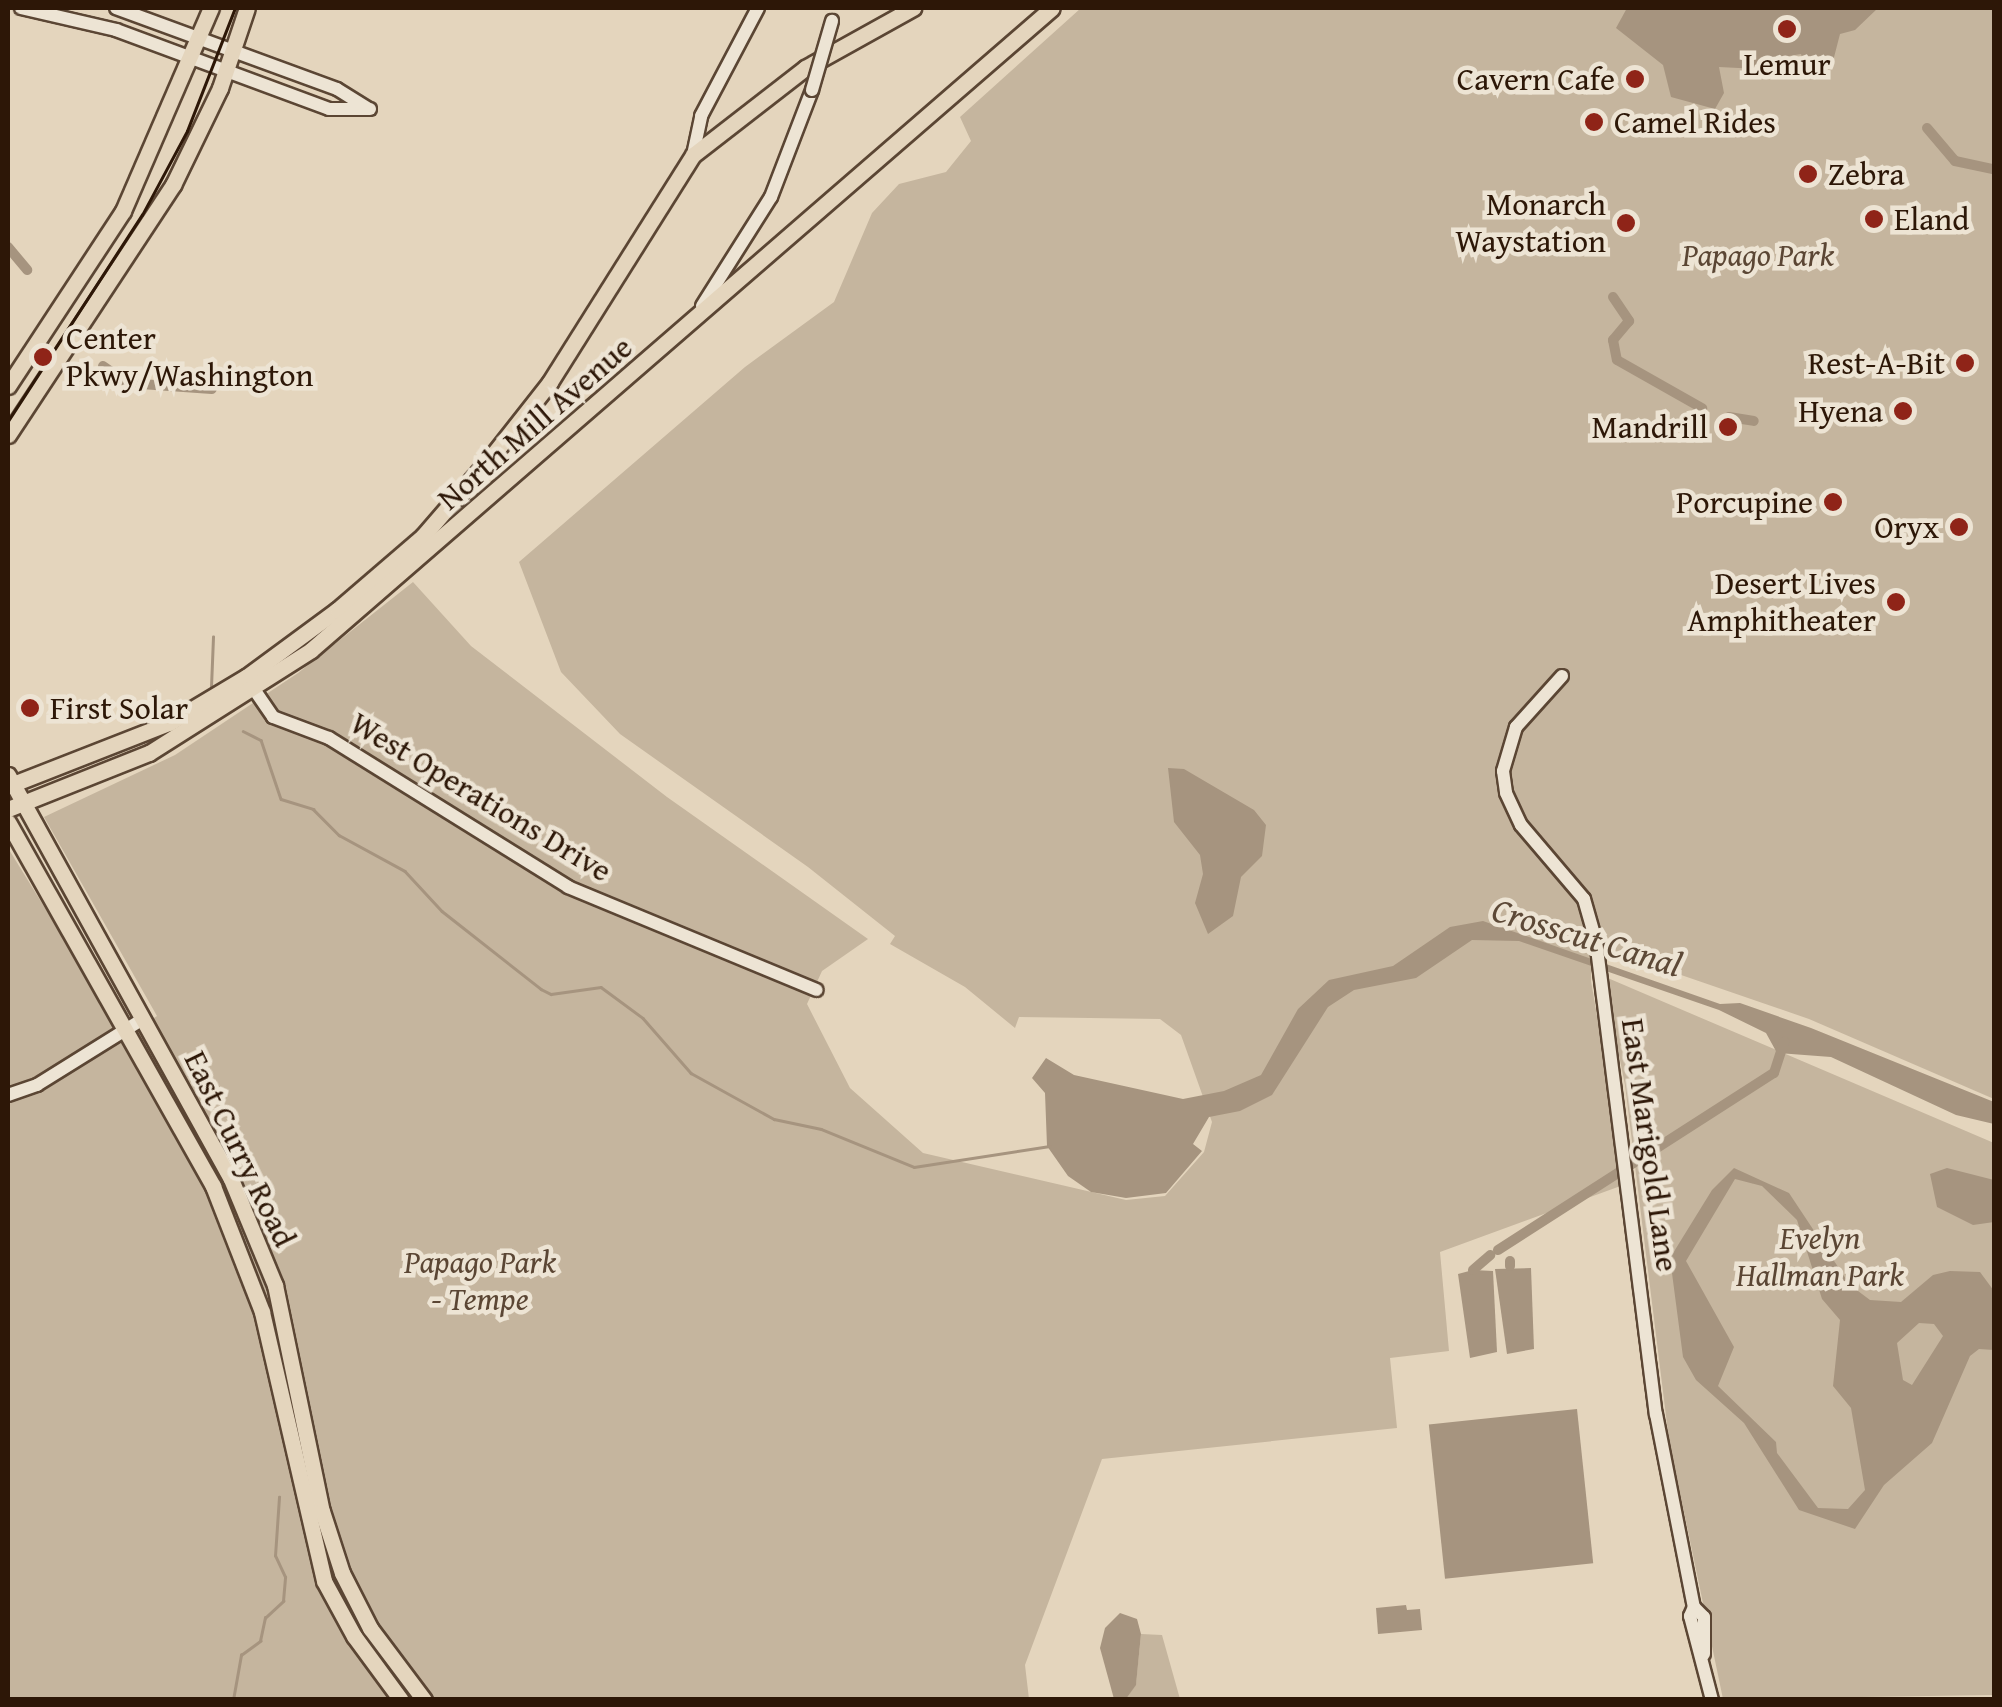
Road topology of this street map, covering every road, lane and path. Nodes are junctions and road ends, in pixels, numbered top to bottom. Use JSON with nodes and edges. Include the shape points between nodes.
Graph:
{"nodes":[{"id":1,"x":22,"y":8,"type":"edge"},
{"id":2,"x":116,"y":8,"type":"edge"},
{"id":3,"x":211,"y":8,"type":"edge"},
{"id":4,"x":248,"y":8,"type":"edge"},
{"id":5,"x":758,"y":8,"type":"edge"},
{"id":6,"x":912,"y":8,"type":"edge"},
{"id":7,"x":1049,"y":9,"type":"edge"},
{"id":8,"x":833,"y":14,"type":"edge"},
{"id":9,"x":200,"y":38,"type":"junction"},
{"id":10,"x":234,"y":49,"type":"junction"},
{"id":11,"x":193,"y":59,"type":"junction"},
{"id":12,"x":226,"y":72,"type":"junction"},
{"id":13,"x":693,"y":154,"type":"junction"},
{"id":14,"x":679,"y":336,"type":"junction"},
{"id":15,"x":8,"y":386,"type":"edge"},
{"id":16,"x":8,"y":436,"type":"edge"},
{"id":17,"x":492,"y":456,"type":"junction"},
{"id":18,"x":519,"y":474,"type":"junction"},
{"id":19,"x":1562,"y":676,"type":"dead end"},
{"id":20,"x":250,"y":684,"type":"junction"},
{"id":21,"x":9,"y":782,"type":"edge"},
{"id":22,"x":24,"y":803,"type":"junction"},
{"id":23,"x":8,"y":809,"type":"edge"},
{"id":24,"x":8,"y":822,"type":"edge"},
{"id":25,"x":817,"y":990,"type":"dead end"},
{"id":26,"x":144,"y":1019,"type":"junction"},
{"id":27,"x":127,"y":1028,"type":"junction"},
{"id":28,"x":8,"y":1095,"type":"edge"},
{"id":29,"x":401,"y":1700,"type":"edge"},
{"id":30,"x":424,"y":1700,"type":"edge"},
{"id":31,"x":1712,"y":1700,"type":"edge"}],
"edges":[{"from":1,"to":11,"type":"street","via":[[80,19]]},
{"from":2,"to":9,"type":"street"},
{"from":3,"to":9,"type":"main road"},
{"from":4,"to":10,"type":"main road"},
{"from":5,"to":13,"type":"street","via":[[701,116]]},
{"from":6,"to":13,"type":"main road","name":"North Mill Avenue","via":[[805,68]]},
{"from":7,"to":14,"type":"main road","name":"North Mill Avenue"},
{"from":8,"to":14,"type":"street","bridge":true,"via":[[812,90],[761,216]]},
{"from":9,"to":10,"type":"street"},
{"from":9,"to":11,"type":"main road"},
{"from":10,"to":12,"type":"main road"},
{"from":10,"to":12,"type":"street","via":[[370,109],[329,109]]},
{"from":11,"to":12,"type":"street"},
{"from":11,"to":15,"type":"main road","via":[[123,210]]},
{"from":12,"to":16,"type":"main road","via":[[154,217]]},
{"from":13,"to":17,"type":"main road","name":"North Mill Avenue","via":[[550,382]]},
{"from":14,"to":18,"type":"main road","name":"North Mill Avenue"},
{"from":17,"to":18,"type":"main road"},
{"from":17,"to":20,"type":"main road","name":"North Mill Avenue","via":[[422,536]]},
{"from":18,"to":20,"type":"main road","name":"North Mill Avenue"},
{"from":19,"to":31,"type":"street","name":"East Marigold Lane","via":[[1516,727],[1503,771],[1506,793],[1521,825],[1584,898],[1596,941],[1656,1414],[1694,1606],[1704,1617]]},
{"from":20,"to":21,"type":"main road","name":"North Mill Avenue","via":[[169,723]]},
{"from":20,"to":22,"type":"main road","name":"North Mill Avenue","via":[[150,753]]},
{"from":20,"to":25,"type":"street","name":"West Operations Drive","via":[[273,717],[330,738],[568,886]]},
{"from":21,"to":22,"type":"main road","name":"East Curry Road"},
{"from":22,"to":23,"type":"main road","name":"North Mill Avenue"},
{"from":22,"to":26,"type":"main road","name":"East Curry Road"},
{"from":24,"to":27,"type":"main road","name":"East Curry Road"},
{"from":26,"to":27,"type":"street"},
{"from":26,"to":30,"type":"main road","name":"East Curry Road","via":[[231,1179],[275,1285],[322,1511],[342,1573],[370,1628]]},
{"from":27,"to":28,"type":"street","via":[[37,1085]]},
{"from":27,"to":29,"type":"main road","name":"East Curry Road","via":[[213,1186],[245,1262],[324,1580]]}]}
